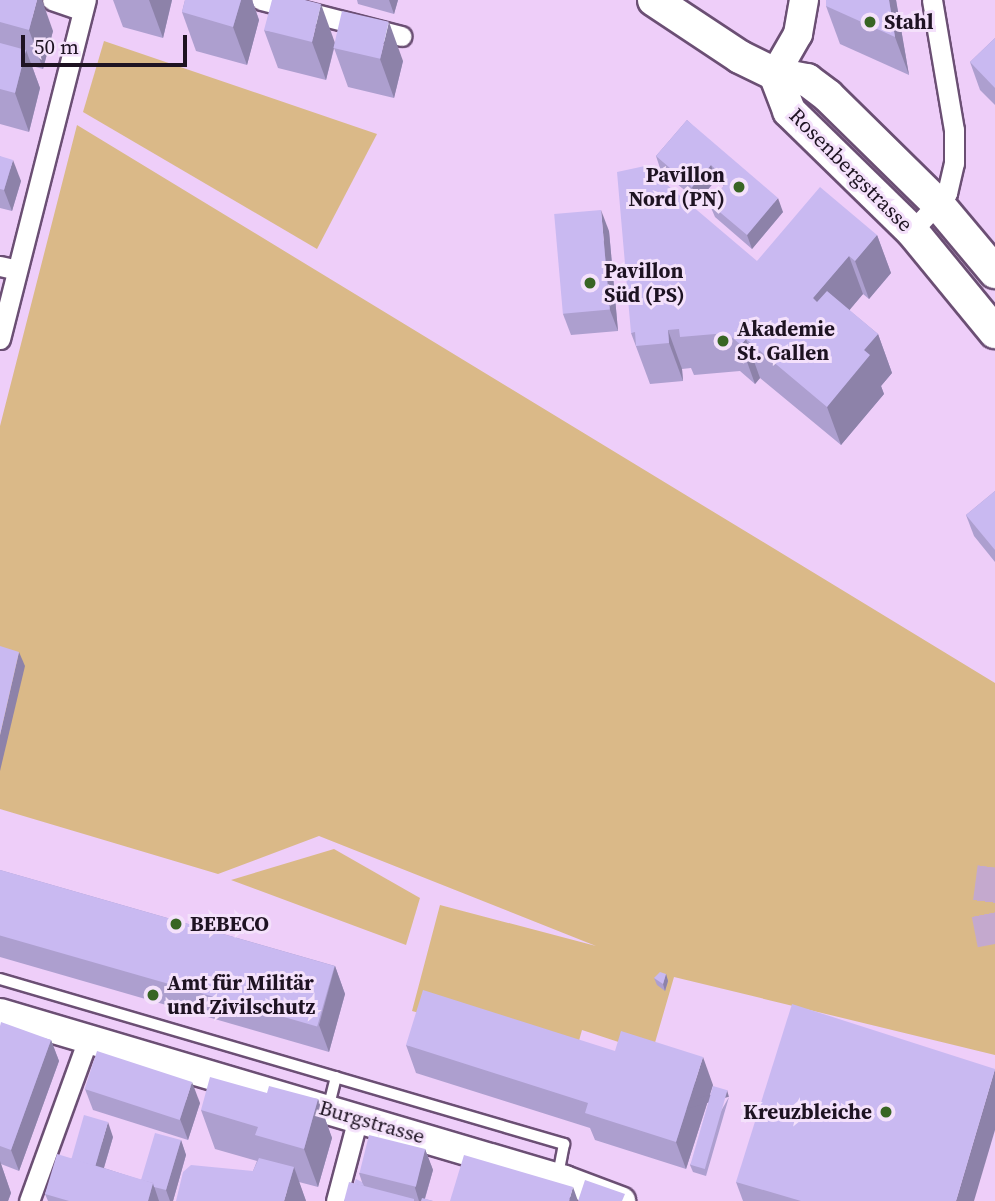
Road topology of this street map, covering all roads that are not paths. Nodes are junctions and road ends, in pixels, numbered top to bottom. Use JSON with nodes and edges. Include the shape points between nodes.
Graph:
{"nodes":[{"id":1,"x":52,"y":0,"type":"edge"},
{"id":2,"x":261,"y":0,"type":"edge"},
{"id":3,"x":654,"y":0,"type":"edge"},
{"id":4,"x":804,"y":0,"type":"edge"},
{"id":5,"x":932,"y":0,"type":"edge"},
{"id":6,"x":83,"y":5,"type":"edge"},
{"id":7,"x":401,"y":36,"type":"dead end"},
{"id":8,"x":775,"y":74,"type":"junction"},
{"id":9,"x":938,"y":204,"type":"junction"},
{"id":10,"x":912,"y":231,"type":"junction"},
{"id":11,"x":8,"y":268,"type":"edge"},
{"id":12,"x":995,"y":272,"type":"edge"},
{"id":13,"x":995,"y":332,"type":"edge"},
{"id":14,"x":0,"y":340,"type":"edge"},
{"id":15,"x":0,"y":979,"type":"edge"},
{"id":16,"x":0,"y":1013,"type":"edge"},
{"id":17,"x":88,"y":1039,"type":"junction"},
{"id":18,"x":336,"y":1077,"type":"junction"},
{"id":19,"x":328,"y":1109,"type":"junction"},
{"id":20,"x":358,"y":1118,"type":"junction"},
{"id":21,"x":557,"y":1178,"type":"junction"},
{"id":22,"x":29,"y":1201,"type":"edge"},
{"id":23,"x":335,"y":1201,"type":"edge"},
{"id":24,"x":621,"y":1201,"type":"edge"}],
"edges":[{"from":1,"to":6,"type":"street"},
{"from":2,"to":7,"type":"street"},
{"from":3,"to":8,"type":"main road","via":[[740,57]]},
{"from":4,"to":8,"type":"main road","via":[[798,34]]},
{"from":5,"to":9,"type":"street","via":[[954,130],[952,175]]},
{"from":6,"to":11,"type":"street"},
{"from":8,"to":9,"type":"main road","name":"Rosenbergstrasse","via":[[807,80],[828,96]]},
{"from":8,"to":10,"type":"main road","name":"Rosenbergstrasse","via":[[789,111]]},
{"from":9,"to":10,"type":"street"},
{"from":9,"to":12,"type":"main road","name":"Rosenbergstrasse"},
{"from":10,"to":13,"type":"main road","name":"Rosenbergstrasse"},
{"from":11,"to":14,"type":"street"},
{"from":15,"to":18,"type":"lane"},
{"from":16,"to":17,"type":"main road","name":"Burgstrasse"},
{"from":17,"to":19,"type":"main road","name":"Burgstrasse"},
{"from":17,"to":22,"type":"street"},
{"from":18,"to":19,"type":"lane"},
{"from":18,"to":21,"type":"lane","via":[[564,1144]]},
{"from":19,"to":20,"type":"main road","name":"Burgstrasse"},
{"from":20,"to":21,"type":"main road","name":"Burgstrasse"},
{"from":20,"to":23,"type":"street"},
{"from":21,"to":24,"type":"main road","name":"Burgstrasse"}]}
